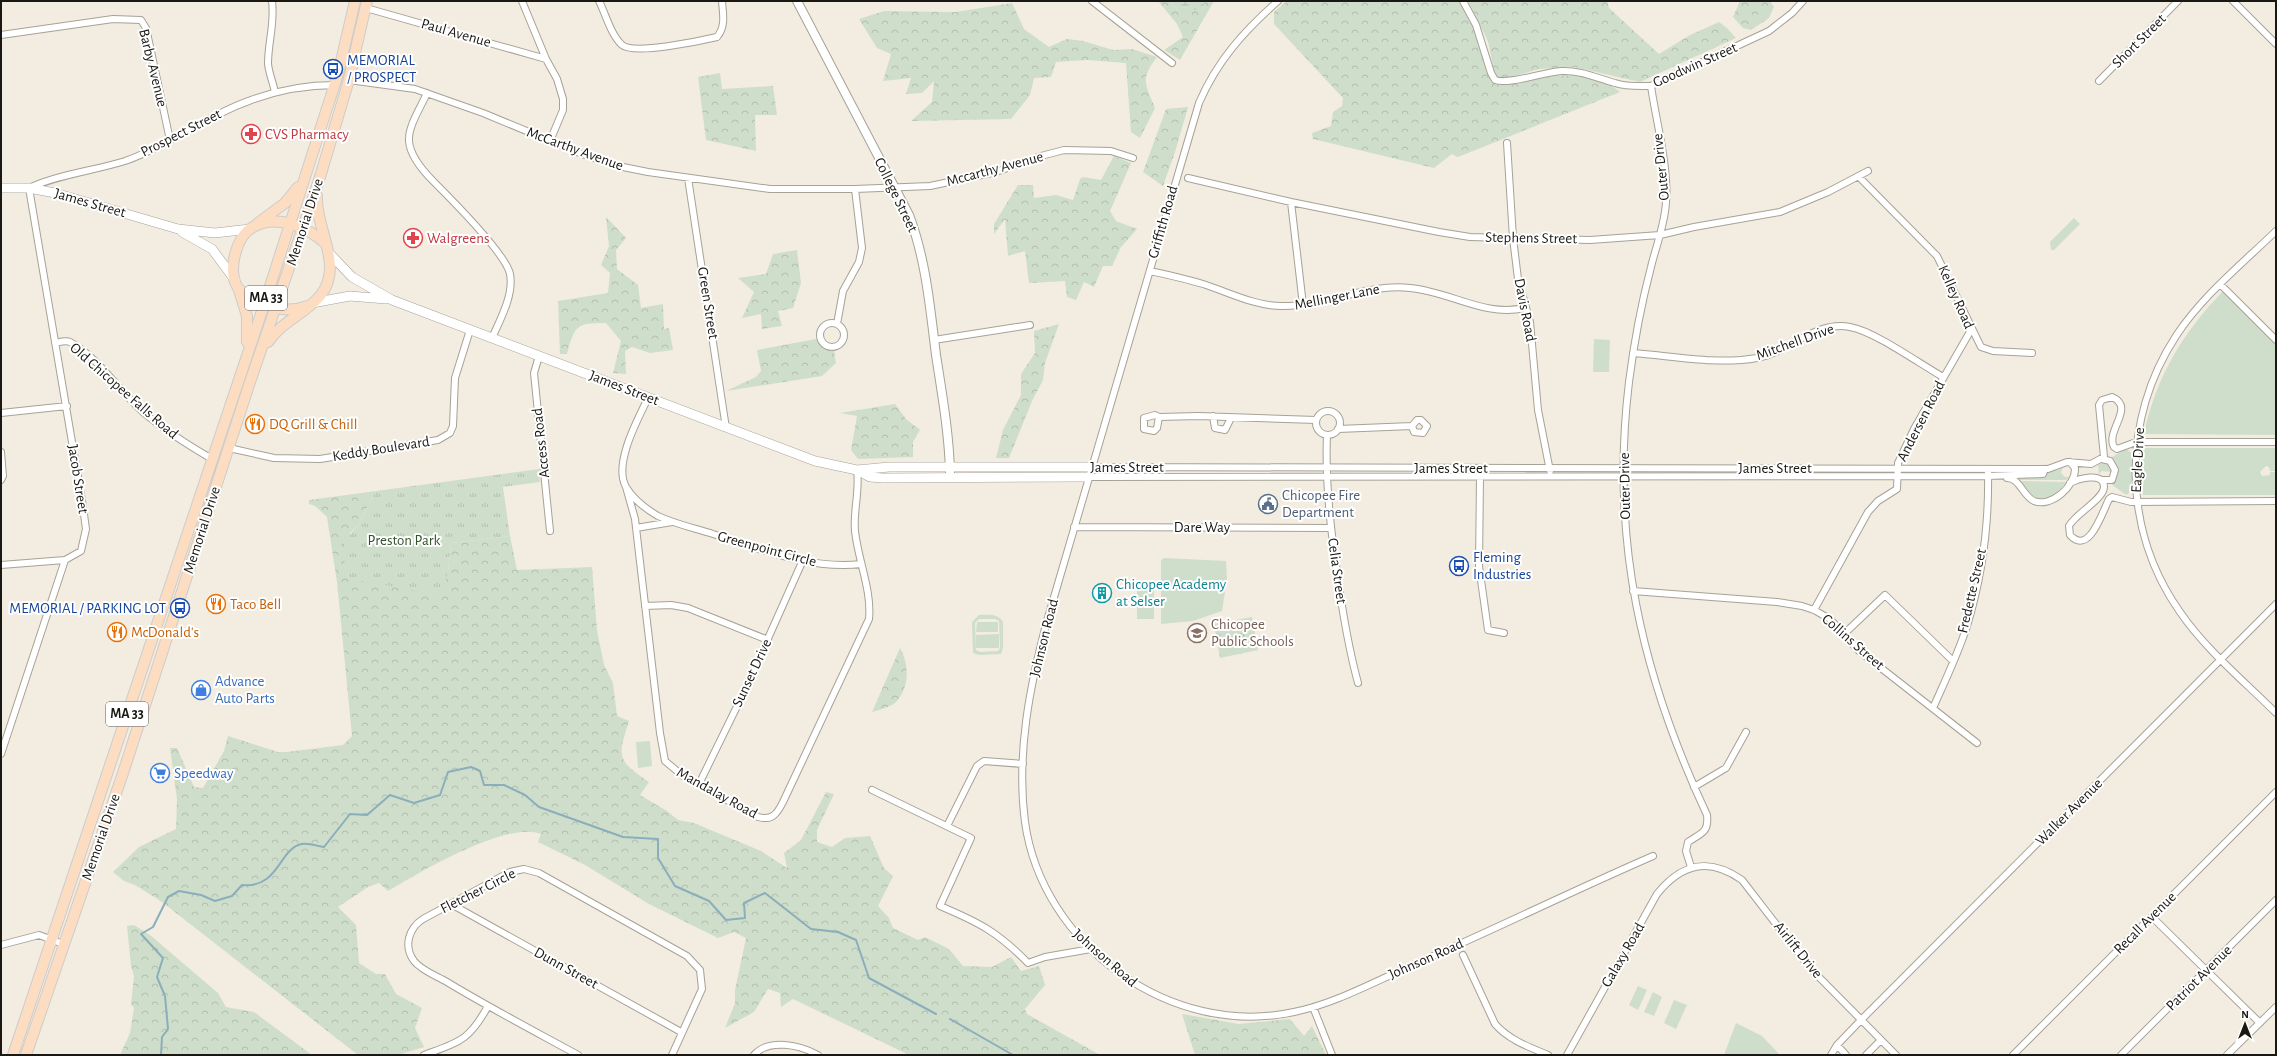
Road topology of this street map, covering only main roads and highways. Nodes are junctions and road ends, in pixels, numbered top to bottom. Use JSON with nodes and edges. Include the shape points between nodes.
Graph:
{"nodes":[{"id":1,"x":355,"y":1,"type":"edge"},
{"id":2,"x":366,"y":4,"type":"edge"},
{"id":3,"x":307,"y":172,"type":"junction"},
{"id":4,"x":320,"y":177,"type":"junction"},
{"id":5,"x":1,"y":188,"type":"edge"},
{"id":6,"x":289,"y":224,"type":"junction"},
{"id":7,"x":252,"y":228,"type":"junction"},
{"id":8,"x":303,"y":228,"type":"junction"},
{"id":9,"x":178,"y":229,"type":"junction"},
{"id":10,"x":327,"y":249,"type":"junction"},
{"id":11,"x":237,"y":285,"type":"junction"},
{"id":12,"x":392,"y":300,"type":"junction"},
{"id":13,"x":264,"y":305,"type":"junction"},
{"id":14,"x":310,"y":305,"type":"junction"},
{"id":15,"x":276,"y":309,"type":"junction"},
{"id":16,"x":261,"y":352,"type":"junction"},
{"id":17,"x":246,"y":355,"type":"junction"},
{"id":18,"x":1091,"y":467,"type":"road end"},
{"id":19,"x":857,"y":470,"type":"junction"},
{"id":20,"x":1088,"y":477,"type":"road end"},
{"id":21,"x":162,"y":608,"type":"junction"},
{"id":22,"x":176,"y":611,"type":"junction"},
{"id":23,"x":13,"y":1055,"type":"edge"},
{"id":24,"x":26,"y":1055,"type":"edge"}],
"edges":[{"from":1,"to":3,"type":"main road","name":"Memorial Drive","number":"MA 33","via":[[335,84]]},
{"from":2,"to":4,"type":"main road","name":"Memorial Drive","number":"MA 33","via":[[349,80]]},
{"from":3,"to":6,"type":"main road","name":"Memorial Drive","number":"MA 33"},
{"from":3,"to":7,"type":"main road","via":[[291,198]]},
{"from":4,"to":8,"type":"main road","name":"Memorial Drive","number":"MA 33"},
{"from":4,"to":10,"type":"main road","via":[[317,207]]},
{"from":5,"to":9,"type":"main road","name":"James Street","via":[[29,188],[56,192]]},
{"from":6,"to":7,"type":"main road","via":[[277,222]]},
{"from":6,"to":8,"type":"main road"},
{"from":6,"to":13,"type":"main road","name":"Memorial Drive","number":"MA 33"},
{"from":7,"to":9,"type":"main road","name":"James Street","via":[[215,233]]},
{"from":7,"to":11,"type":"main road","via":[[237,249],[234,268]]},
{"from":8,"to":10,"type":"main road","via":[[315,234]]},
{"from":8,"to":15,"type":"main road","name":"Memorial Drive","number":"MA 33"},
{"from":9,"to":11,"type":"main road","name":"James Street","via":[[212,249]]},
{"from":10,"to":12,"type":"main road","name":"James Street","via":[[352,277]]},
{"from":10,"to":14,"type":"main road","via":[[330,267],[327,284],[320,296]]},
{"from":11,"to":13,"type":"main road","via":[[250,298]]},
{"from":11,"to":17,"type":"main road","via":[[248,322]]},
{"from":12,"to":14,"type":"main road","name":"James Street","via":[[350,296]]},
{"from":12,"to":19,"type":"main road","name":"James Street","via":[[814,461]]},
{"from":13,"to":15,"type":"main road"},
{"from":13,"to":17,"type":"main road","name":"Memorial Drive","number":"MA 33"},
{"from":14,"to":15,"type":"main road","via":[[290,310]]},
{"from":14,"to":16,"type":"main road","via":[[282,324]]},
{"from":15,"to":16,"type":"main road","name":"Memorial Drive","number":"MA 33"},
{"from":16,"to":22,"type":"main road","name":"Memorial Drive","number":"MA 33"},
{"from":17,"to":21,"type":"main road","name":"Memorial Drive","number":"MA 33"},
{"from":18,"to":19,"type":"main road","name":"James Street","via":[[949,466],[872,467]]},
{"from":19,"to":20,"type":"main road","name":"James Street","via":[[870,477],[883,478]]},
{"from":21,"to":22,"type":"main road"},
{"from":21,"to":23,"type":"main road","name":"Memorial Drive","number":"MA 33"},
{"from":22,"to":24,"type":"main road","name":"Memorial Drive","number":"MA 33"}]}
